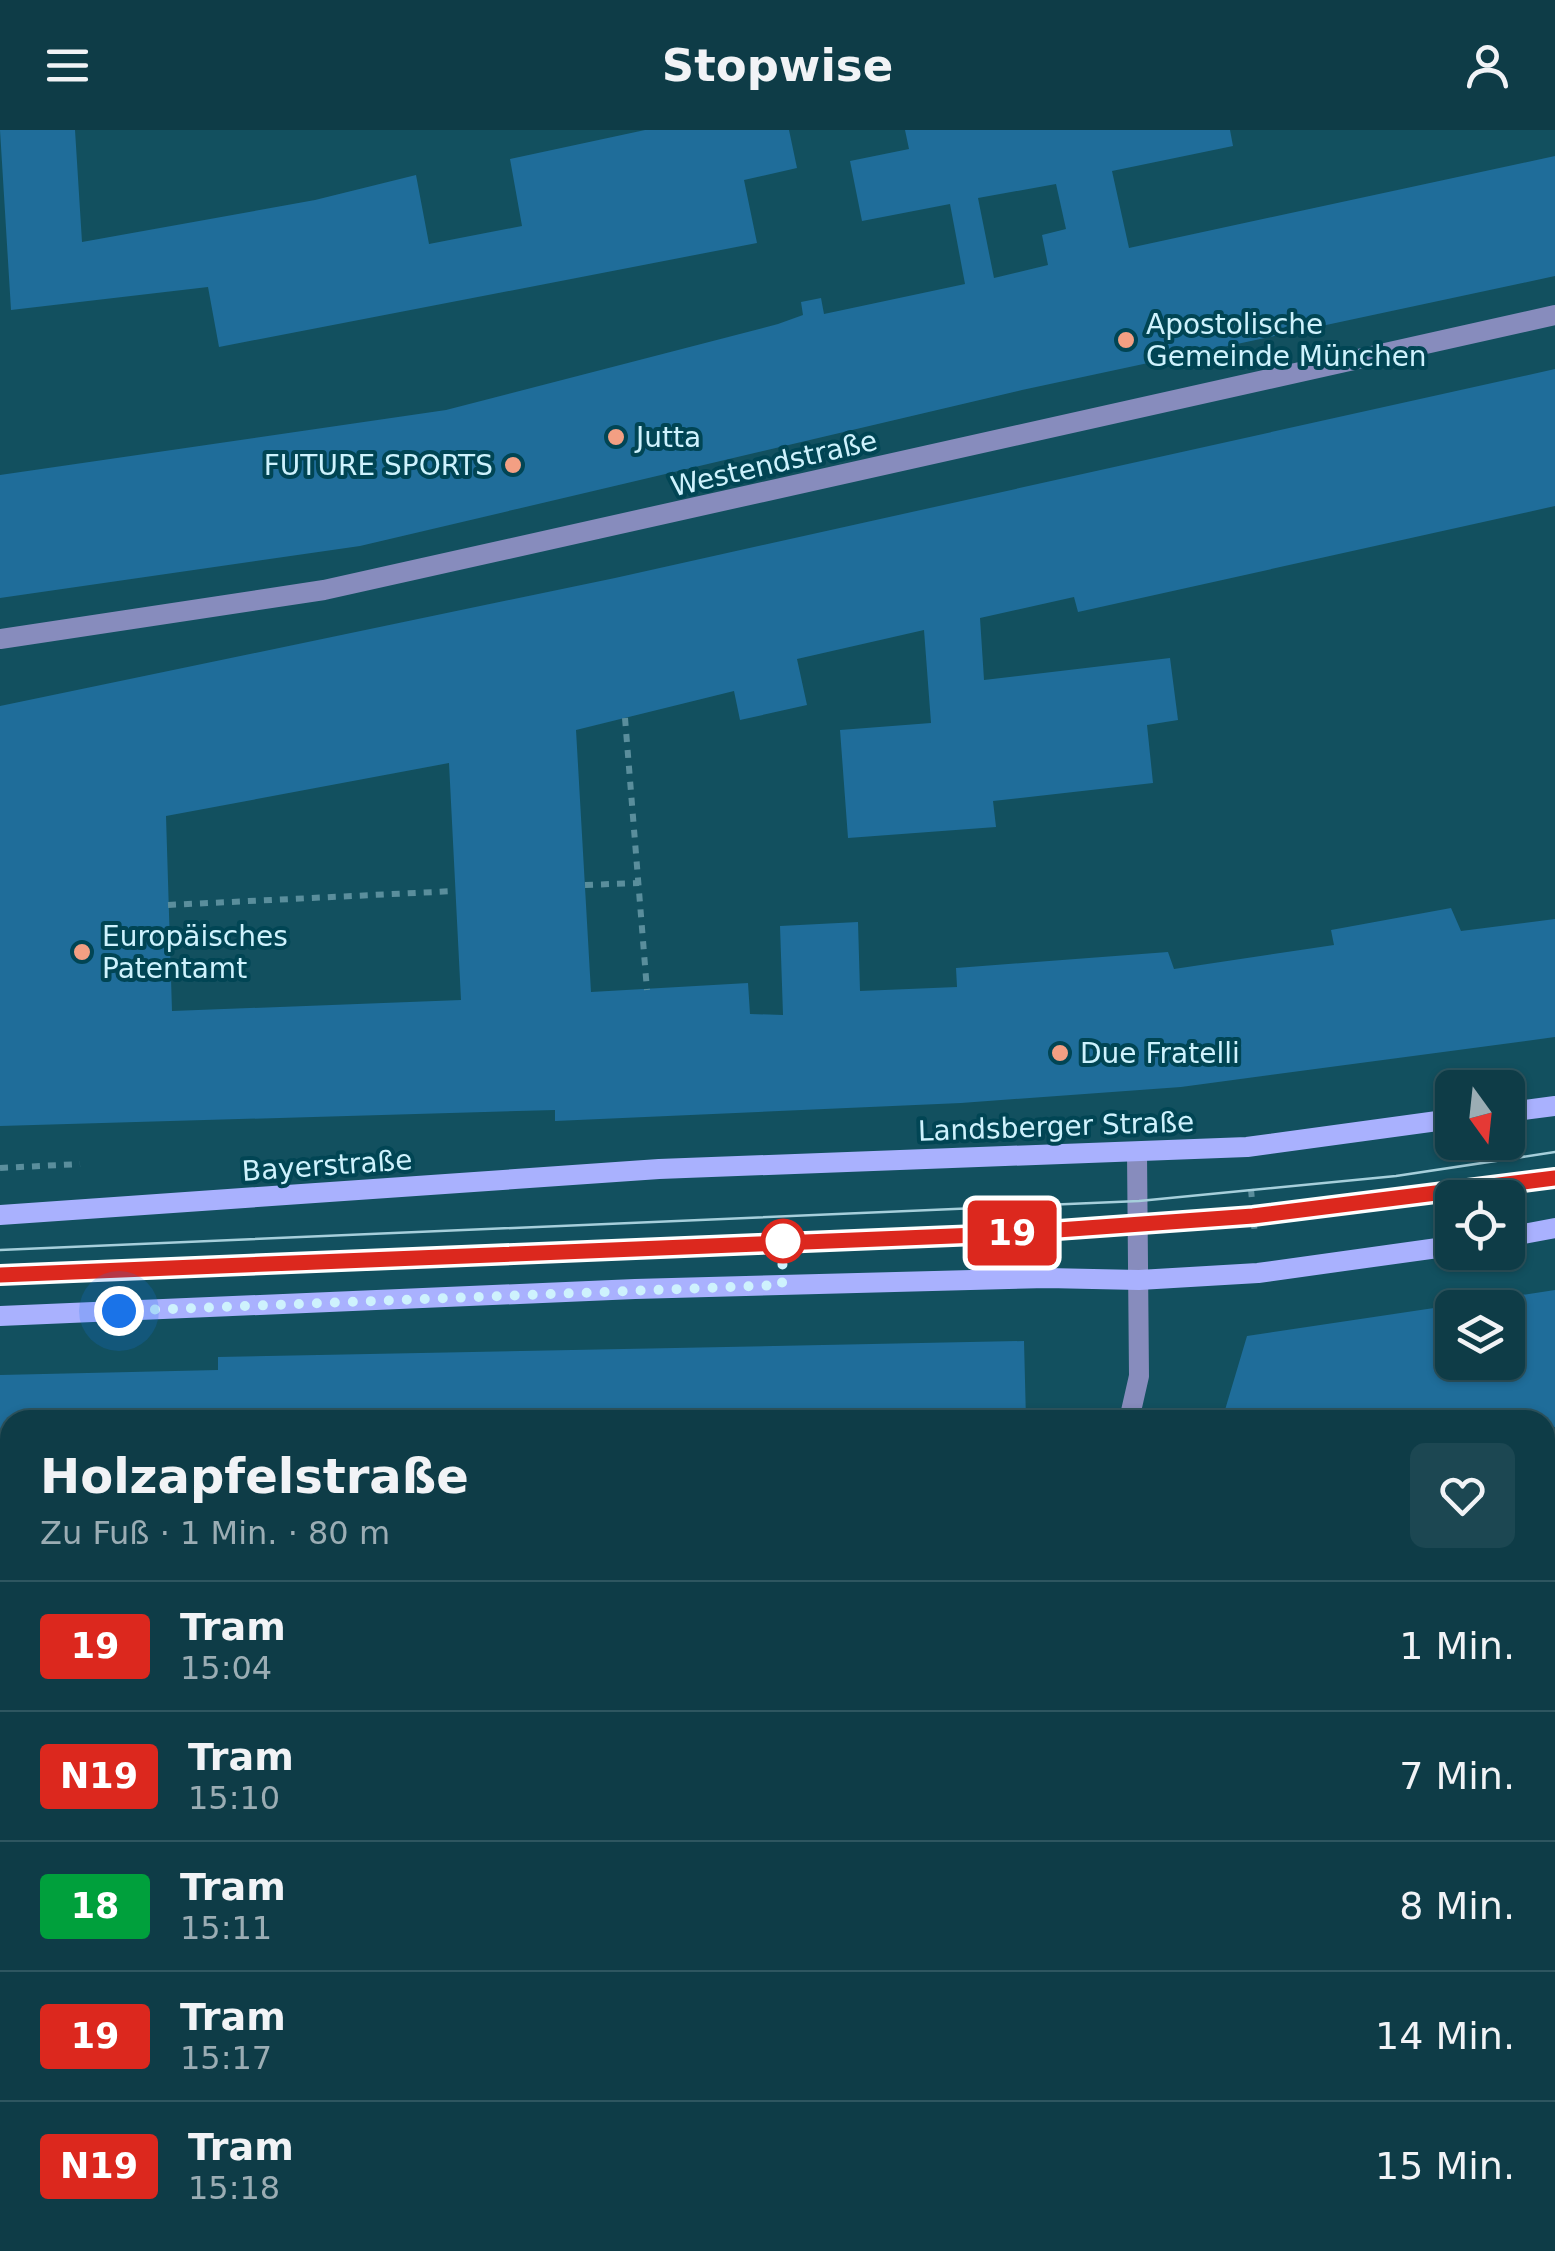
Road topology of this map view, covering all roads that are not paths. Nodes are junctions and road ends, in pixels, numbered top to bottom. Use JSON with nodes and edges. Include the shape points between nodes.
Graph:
{"nodes":[{"id":1,"x":1555,"y":315,"type":"edge"},
{"id":2,"x":0,"y":639,"type":"edge"},
{"id":3,"x":1555,"y":1106,"type":"edge"},
{"id":4,"x":1525,"y":1110,"type":"edge"},
{"id":5,"x":1435,"y":1122,"type":"edge"},
{"id":6,"x":1137,"y":1152,"type":"junction"},
{"id":7,"x":659,"y":1170,"type":"joint"},
{"id":8,"x":0,"y":1215,"type":"edge"},
{"id":9,"x":1555,"y":1228,"type":"edge"},
{"id":10,"x":1525,"y":1233,"type":"edge"},
{"id":11,"x":1435,"y":1248,"type":"edge"},
{"id":12,"x":1139,"y":1280,"type":"junction"},
{"id":13,"x":0,"y":1316,"type":"edge"},
{"id":14,"x":1132,"y":1410,"type":"edge"}],
"edges":[{"from":1,"to":2,"type":"street","name":"Westendstraße","via":[[324,590]]},
{"from":3,"to":4,"type":"main road"},
{"from":5,"to":6,"type":"main road","name":"Landsberger Straße","via":[[1248,1146]]},
{"from":6,"to":7,"type":"main road","name":"Landsberger Straße"},
{"from":6,"to":12,"type":"street"},
{"from":7,"to":8,"type":"main road","name":"Bayerstraße"},
{"from":9,"to":10,"type":"main road"},
{"from":11,"to":12,"type":"main road"},
{"from":12,"to":13,"type":"main road","via":[[635,1289]]},
{"from":12,"to":14,"type":"street","via":[[1140,1376]]}]}
